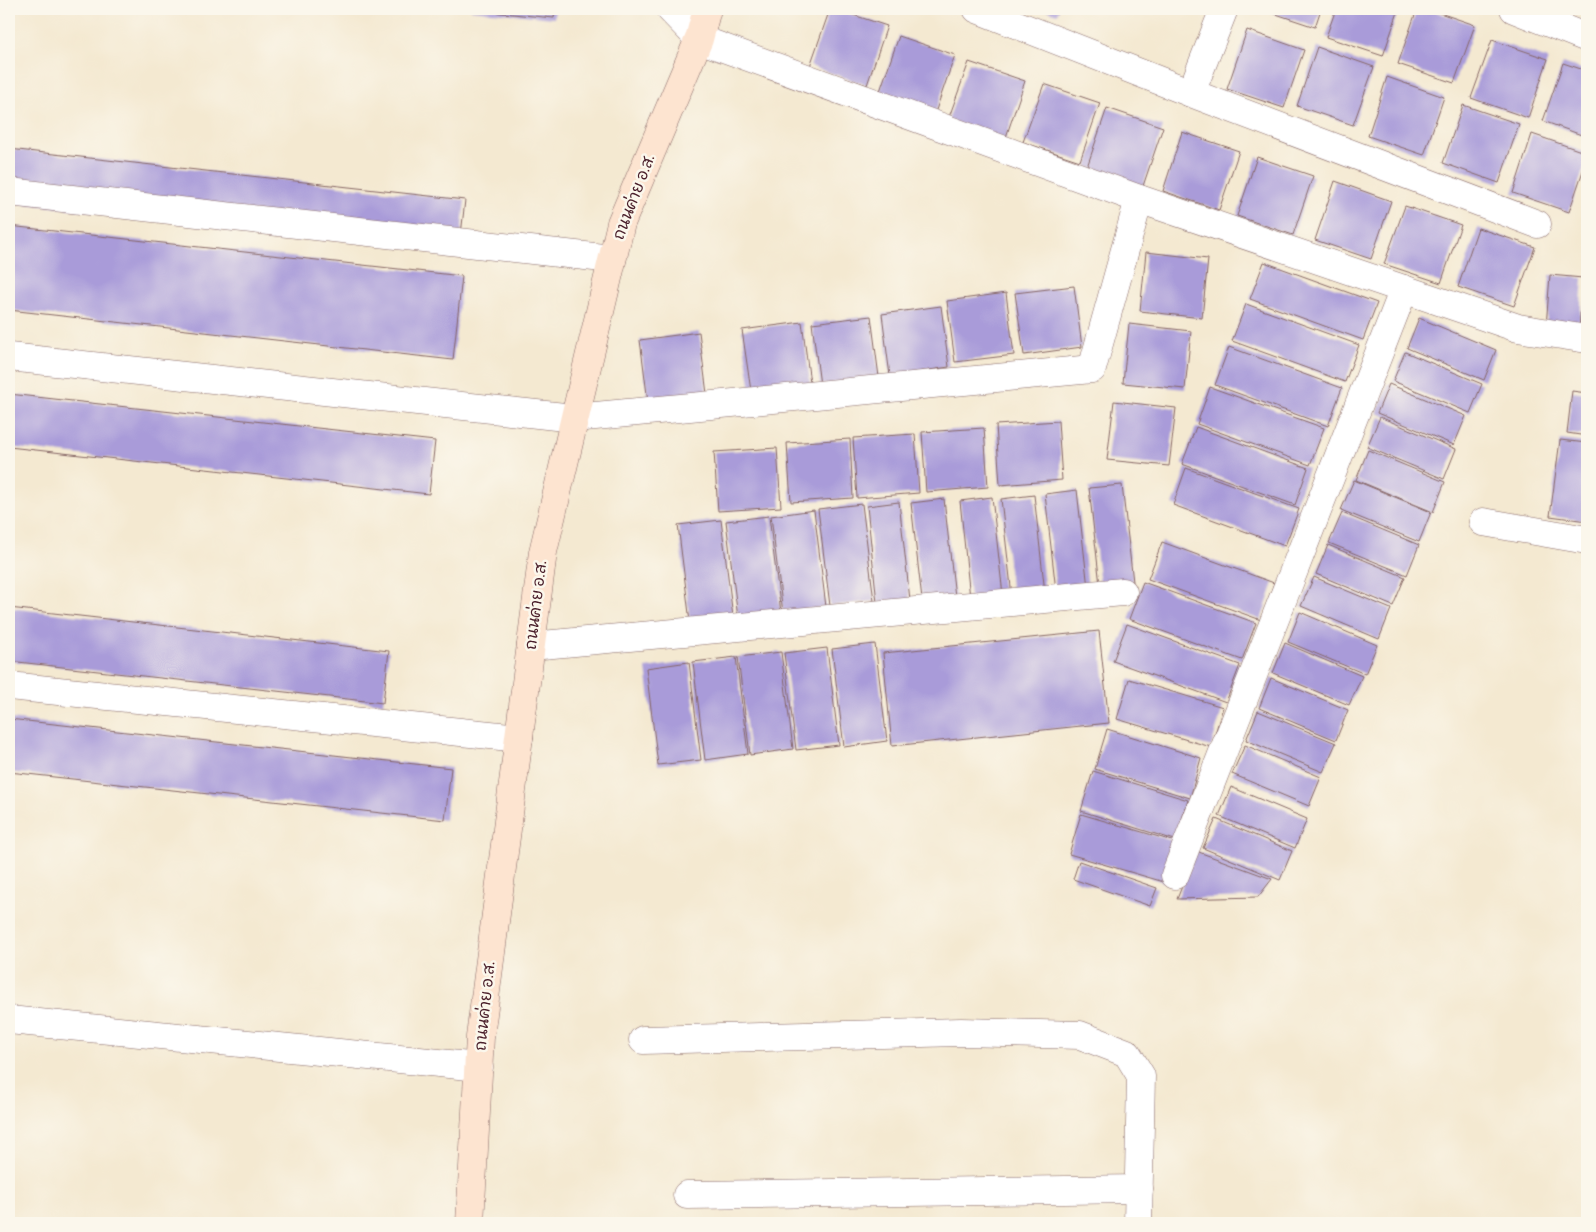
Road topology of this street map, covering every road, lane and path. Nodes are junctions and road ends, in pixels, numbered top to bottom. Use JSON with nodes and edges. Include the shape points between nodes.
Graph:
{"nodes":[{"id":1,"x":670,"y":9,"type":"edge"},
{"id":2,"x":706,"y":9,"type":"edge"},
{"id":3,"x":977,"y":9,"type":"edge"},
{"id":4,"x":1224,"y":9,"type":"edge"},
{"id":5,"x":1514,"y":9,"type":"edge"},
{"id":6,"x":1587,"y":38,"type":"edge"},
{"id":7,"x":699,"y":39,"type":"junction"},
{"id":8,"x":1191,"y":93,"type":"junction"},
{"id":9,"x":9,"y":192,"type":"edge"},
{"id":10,"x":1139,"y":199,"type":"junction"},
{"id":11,"x":1537,"y":224,"type":"dead end"},
{"id":12,"x":612,"y":258,"type":"junction"},
{"id":13,"x":1404,"y":289,"type":"junction"},
{"id":14,"x":1587,"y":339,"type":"edge"},
{"id":15,"x":9,"y":357,"type":"edge"},
{"id":16,"x":574,"y":418,"type":"junction"},
{"id":17,"x":1482,"y":522,"type":"dead end"},
{"id":18,"x":1587,"y":540,"type":"edge"},
{"id":19,"x":1123,"y":592,"type":"dead end"},
{"id":20,"x":531,"y":646,"type":"junction"},
{"id":21,"x":9,"y":686,"type":"edge"},
{"id":22,"x":518,"y":738,"type":"junction"},
{"id":23,"x":1175,"y":875,"type":"dead end"},
{"id":24,"x":9,"y":1020,"type":"edge"},
{"id":25,"x":644,"y":1040,"type":"dead end"},
{"id":26,"x":479,"y":1067,"type":"junction"},
{"id":27,"x":1139,"y":1189,"type":"junction"},
{"id":28,"x":687,"y":1195,"type":"dead end"},
{"id":29,"x":470,"y":1223,"type":"edge"},
{"id":30,"x":1138,"y":1223,"type":"edge"}],
"edges":[{"from":1,"to":7,"type":"street"},
{"from":2,"to":7,"type":"street","name":"ถนนค่าย อ.ส."},
{"from":3,"to":8,"type":"street"},
{"from":4,"to":8,"type":"street"},
{"from":5,"to":6,"type":"street"},
{"from":7,"to":10,"type":"street"},
{"from":7,"to":12,"type":"street","name":"ถนนค่าย อ.ส.","via":[[621,223]]},
{"from":8,"to":11,"type":"street"},
{"from":9,"to":12,"type":"street"},
{"from":10,"to":13,"type":"street"},
{"from":10,"to":16,"type":"street","via":[[1092,369]]},
{"from":12,"to":16,"type":"street","name":"ถนนค่าย อ.ส."},
{"from":13,"to":14,"type":"street","via":[[1518,328]]},
{"from":13,"to":23,"type":"street"},
{"from":15,"to":16,"type":"street"},
{"from":16,"to":20,"type":"street","name":"ถนนค่าย อ.ส.","via":[[543,552]]},
{"from":17,"to":18,"type":"street"},
{"from":19,"to":20,"type":"street"},
{"from":20,"to":22,"type":"street","name":"ถนนค่าย อ.ส."},
{"from":21,"to":22,"type":"street"},
{"from":22,"to":26,"type":"street","name":"ถนนค่าย อ.ส.","via":[[480,1037]]},
{"from":24,"to":26,"type":"street"},
{"from":25,"to":27,"type":"street","via":[[961,1032],[1080,1035],[1127,1053],[1142,1076]]},
{"from":26,"to":29,"type":"street","name":"ถนนค่าย อ.ส."},
{"from":27,"to":28,"type":"street"},
{"from":27,"to":30,"type":"street"}]}
